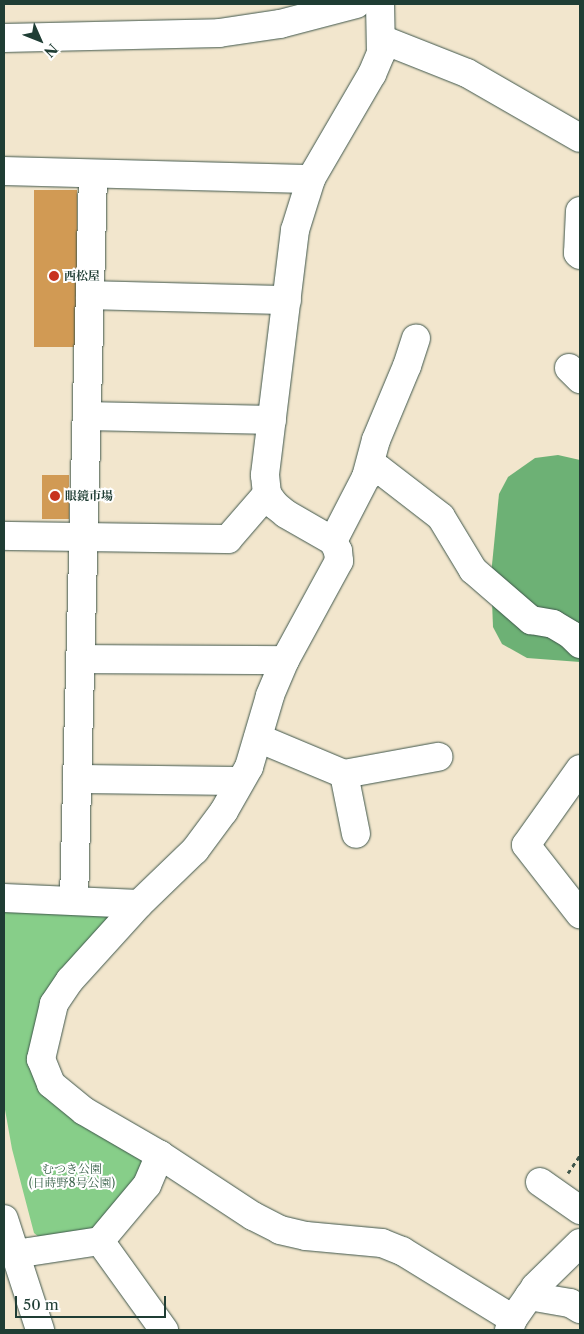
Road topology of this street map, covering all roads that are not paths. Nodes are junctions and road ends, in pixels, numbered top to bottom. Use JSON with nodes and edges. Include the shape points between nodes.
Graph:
{"nodes":[{"id":1,"x":356,"y":4,"type":"edge"},
{"id":2,"x":380,"y":4,"type":"edge"},
{"id":3,"x":4,"y":38,"type":"edge"},
{"id":4,"x":381,"y":39,"type":"junction"},
{"id":5,"x":580,"y":138,"type":"edge"},
{"id":6,"x":4,"y":171,"type":"edge"},
{"id":7,"x":93,"y":174,"type":"junction"},
{"id":8,"x":311,"y":179,"type":"junction"},
{"id":9,"x":580,"y":211,"type":"edge"},
{"id":10,"x":580,"y":255,"type":"edge"},
{"id":11,"x":90,"y":295,"type":"junction"},
{"id":12,"x":287,"y":300,"type":"junction"},
{"id":13,"x":416,"y":338,"type":"dead end"},
{"id":14,"x":87,"y":416,"type":"junction"},
{"id":15,"x":272,"y":420,"type":"junction"},
{"id":16,"x":366,"y":477,"type":"junction"},
{"id":17,"x":267,"y":494,"type":"junction"},
{"id":18,"x":4,"y":536,"type":"edge"},
{"id":19,"x":84,"y":536,"type":"junction"},
{"id":20,"x":333,"y":541,"type":"junction"},
{"id":21,"x":577,"y":634,"type":"edge"},
{"id":22,"x":80,"y":659,"type":"junction"},
{"id":23,"x":285,"y":660,"type":"junction"},
{"id":24,"x":258,"y":738,"type":"junction"},
{"id":25,"x":438,"y":757,"type":"dead end"},
{"id":26,"x":580,"y":769,"type":"edge"},
{"id":27,"x":344,"y":774,"type":"junction"},
{"id":28,"x":77,"y":779,"type":"junction"},
{"id":29,"x":240,"y":781,"type":"junction"},
{"id":30,"x":356,"y":834,"type":"dead end"},
{"id":31,"x":4,"y":898,"type":"edge"},
{"id":32,"x":74,"y":900,"type":"junction"},
{"id":33,"x":139,"y":904,"type":"junction"},
{"id":34,"x":580,"y":914,"type":"edge"},
{"id":35,"x":160,"y":1155,"type":"junction"},
{"id":36,"x":540,"y":1182,"type":"dead end"},
{"id":37,"x":580,"y":1210,"type":"edge"},
{"id":38,"x":4,"y":1219,"type":"edge"},
{"id":39,"x":100,"y":1240,"type":"junction"},
{"id":40,"x":580,"y":1243,"type":"edge"},
{"id":41,"x":15,"y":1254,"type":"junction"},
{"id":42,"x":529,"y":1296,"type":"junction"},
{"id":43,"x":580,"y":1309,"type":"edge"},
{"id":44,"x":511,"y":1324,"type":"edge"},
{"id":45,"x":40,"y":1330,"type":"edge"},
{"id":46,"x":164,"y":1330,"type":"edge"}],
"edges":[{"from":1,"to":3,"type":"street","via":[[280,24],[219,33]]},
{"from":2,"to":4,"type":"street"},
{"from":4,"to":5,"type":"street","via":[[467,73]]},
{"from":4,"to":8,"type":"street","via":[[381,53],[372,74]]},
{"from":6,"to":7,"type":"street"},
{"from":7,"to":8,"type":"street"},
{"from":7,"to":11,"type":"street"},
{"from":8,"to":12,"type":"street","via":[[295,230]]},
{"from":9,"to":10,"type":"street"},
{"from":11,"to":12,"type":"street"},
{"from":11,"to":14,"type":"street"},
{"from":12,"to":15,"type":"street"},
{"from":13,"to":16,"type":"street","via":[[376,440]]},
{"from":14,"to":15,"type":"street"},
{"from":14,"to":19,"type":"street"},
{"from":15,"to":17,"type":"street","via":[[265,475]]},
{"from":16,"to":20,"type":"street"},
{"from":16,"to":21,"type":"street","via":[[378,469],[441,517],[473,570],[531,620],[553,624]]},
{"from":17,"to":19,"type":"street","via":[[228,539]]},
{"from":17,"to":20,"type":"street","via":[[286,514]]},
{"from":18,"to":19,"type":"street"},
{"from":19,"to":22,"type":"street"},
{"from":20,"to":23,"type":"street","via":[[339,561]]},
{"from":22,"to":23,"type":"street"},
{"from":22,"to":28,"type":"street"},
{"from":23,"to":24,"type":"street"},
{"from":24,"to":27,"type":"street"},
{"from":24,"to":29,"type":"street","via":[[249,767]]},
{"from":25,"to":27,"type":"street"},
{"from":26,"to":34,"type":"street","via":[[526,845]]},
{"from":27,"to":30,"type":"street"},
{"from":28,"to":29,"type":"street"},
{"from":28,"to":32,"type":"street"},
{"from":29,"to":33,"type":"street","via":[[224,811],[195,850]]},
{"from":31,"to":32,"type":"street"},
{"from":32,"to":33,"type":"street"},
{"from":33,"to":35,"type":"street","via":[[70,980],[54,1004],[41,1059],[51,1084],[70,1100]]},
{"from":35,"to":39,"type":"street","via":[[147,1185]]},
{"from":35,"to":44,"type":"street","via":[[280,1230],[306,1236],[382,1243],[402,1251]]},
{"from":36,"to":37,"type":"street"},
{"from":38,"to":41,"type":"street"},
{"from":39,"to":41,"type":"street"},
{"from":39,"to":46,"type":"street"},
{"from":40,"to":42,"type":"street"},
{"from":41,"to":45,"type":"street"},
{"from":42,"to":43,"type":"street","via":[[570,1303]]},
{"from":42,"to":44,"type":"street"}]}
